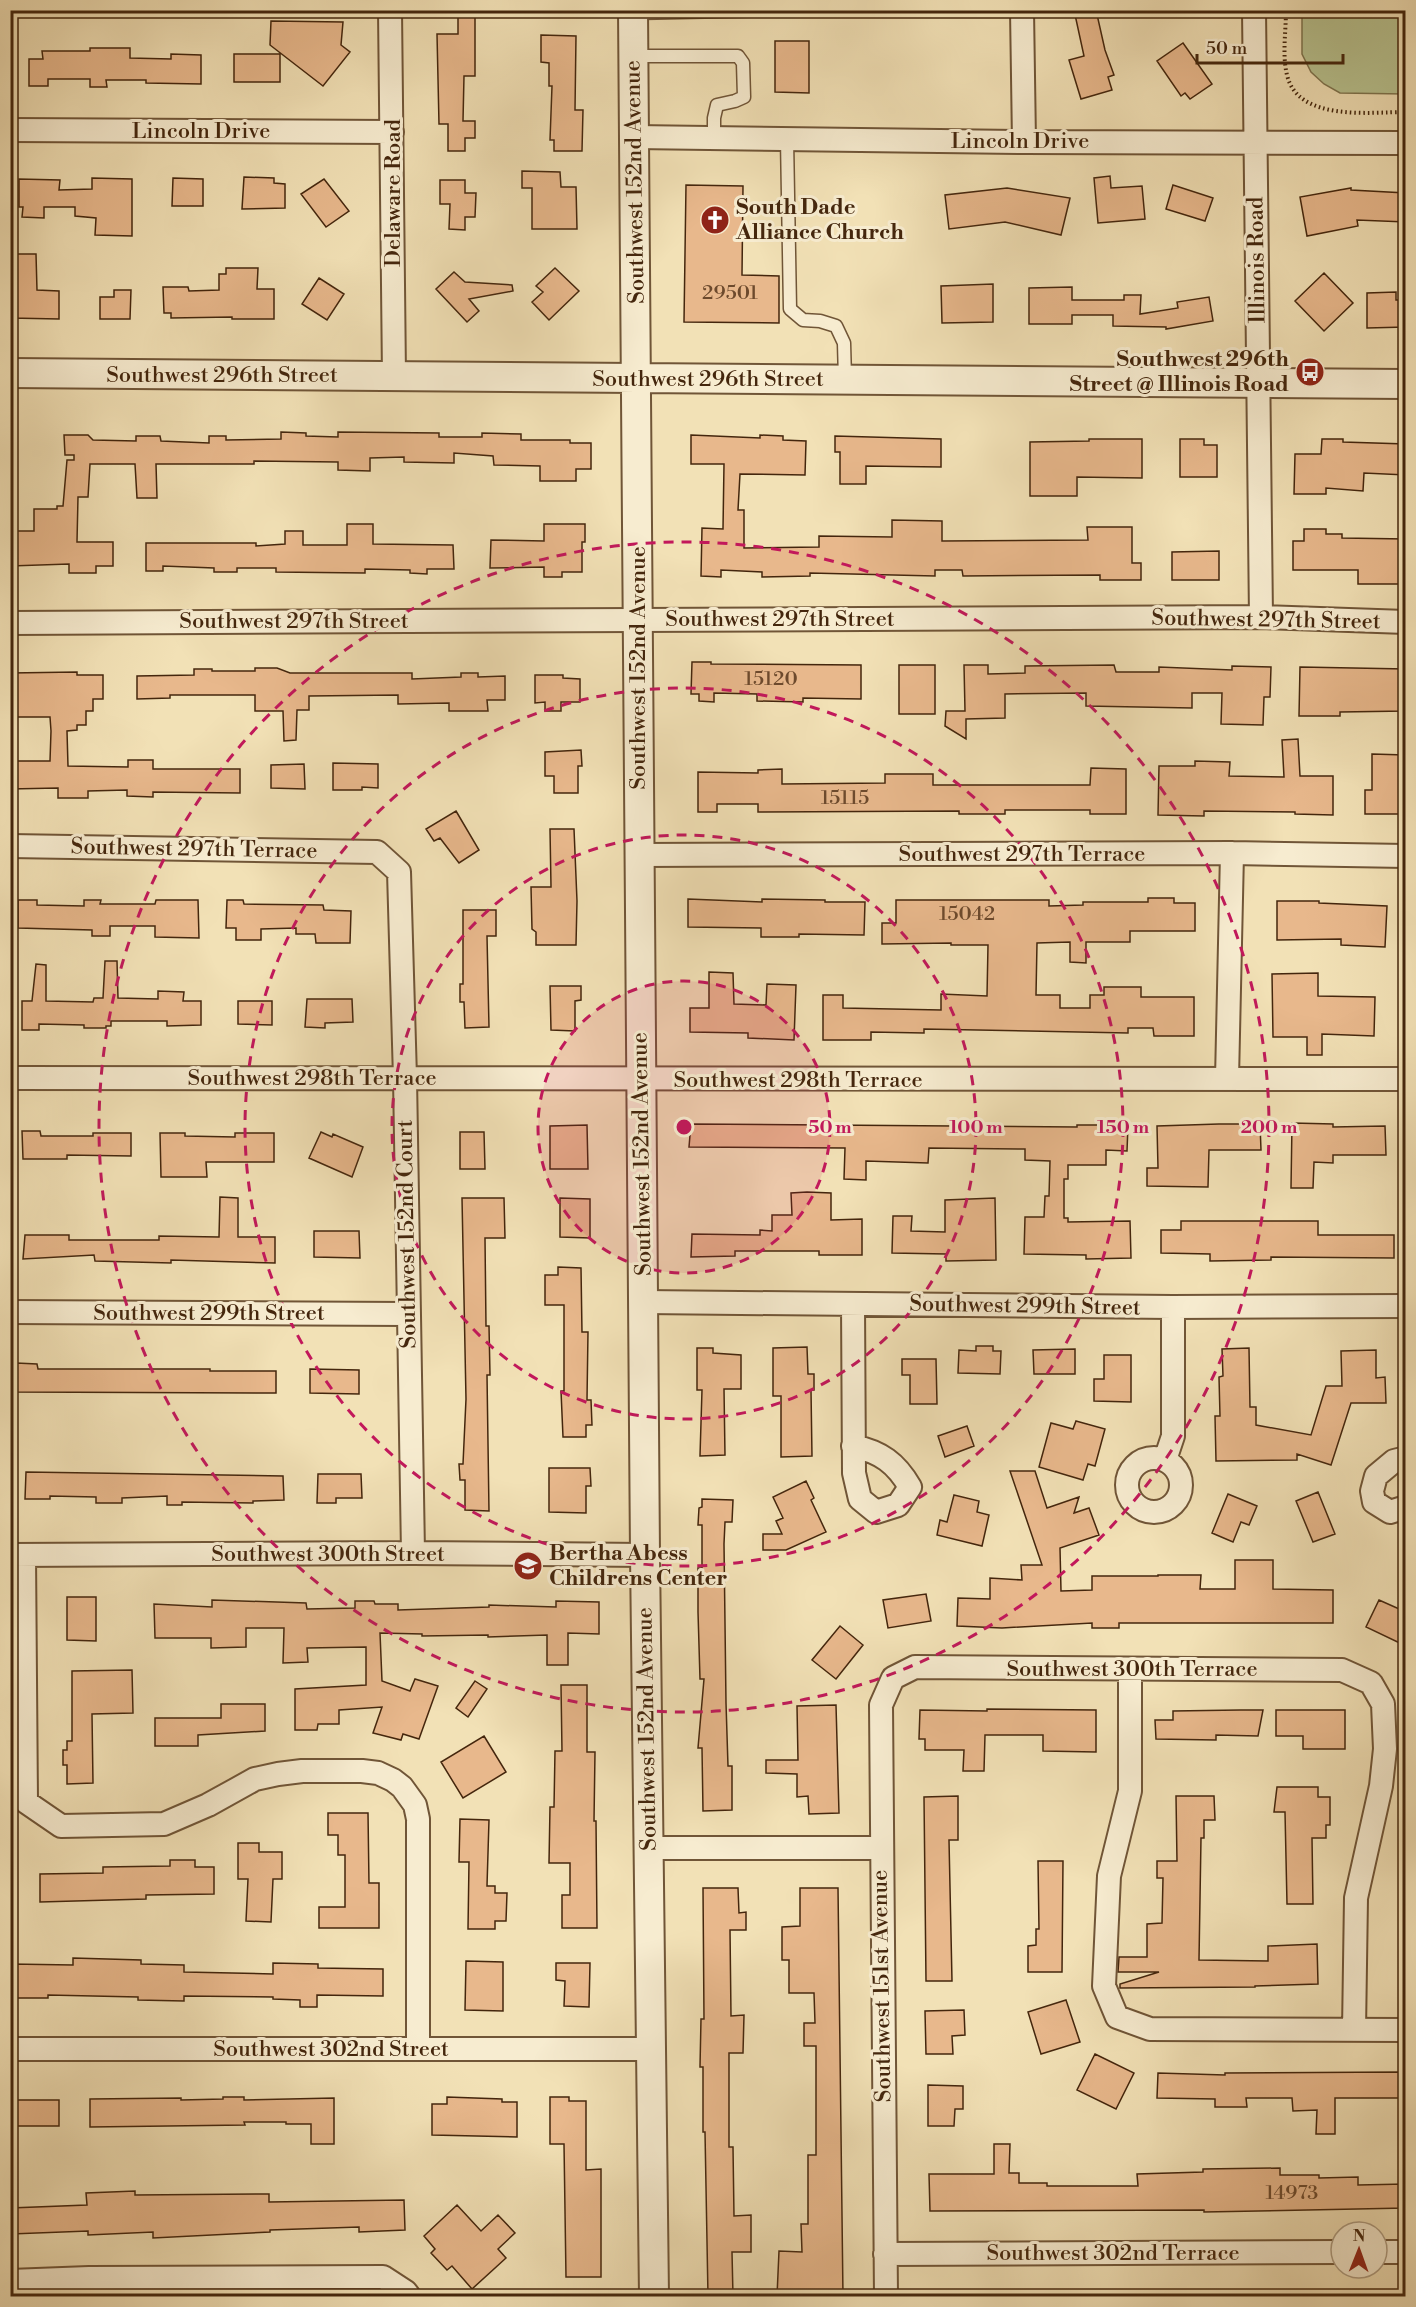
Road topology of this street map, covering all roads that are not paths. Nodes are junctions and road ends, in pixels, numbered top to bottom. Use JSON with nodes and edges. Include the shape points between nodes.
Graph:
{"nodes":[{"id":1,"x":390,"y":10,"type":"edge"},
{"id":2,"x":776,"y":10,"type":"edge"},
{"id":3,"x":1023,"y":10,"type":"edge"},
{"id":4,"x":1254,"y":10,"type":"edge"},
{"id":5,"x":745,"y":11,"type":"edge"},
{"id":6,"x":633,"y":12,"type":"edge"},
{"id":7,"x":634,"y":56,"type":"junction"},
{"id":8,"x":10,"y":130,"type":"edge"},
{"id":9,"x":392,"y":132,"type":"junction"},
{"id":10,"x":635,"y":137,"type":"junction"},
{"id":11,"x":714,"y":138,"type":"junction"},
{"id":12,"x":787,"y":139,"type":"junction"},
{"id":13,"x":1024,"y":142,"type":"junction"},
{"id":14,"x":1255,"y":142,"type":"junction"},
{"id":15,"x":1406,"y":143,"type":"edge"},
{"id":16,"x":10,"y":373,"type":"edge"},
{"id":17,"x":394,"y":376,"type":"junction"},
{"id":18,"x":638,"y":378,"type":"junction"},
{"id":19,"x":845,"y":380,"type":"junction"},
{"id":20,"x":1259,"y":383,"type":"junction"},
{"id":21,"x":1406,"y":384,"type":"edge"},
{"id":22,"x":1260,"y":617,"type":"junction"},
{"id":23,"x":638,"y":620,"type":"junction"},
{"id":24,"x":1406,"y":622,"type":"edge"},
{"id":25,"x":10,"y":623,"type":"edge"},
{"id":26,"x":10,"y":846,"type":"edge"},
{"id":27,"x":377,"y":852,"type":"joint"},
{"id":28,"x":1232,"y":853,"type":"junction"},
{"id":29,"x":639,"y":855,"type":"junction"},
{"id":30,"x":1406,"y":856,"type":"edge"},
{"id":31,"x":10,"y":1078,"type":"edge"},
{"id":32,"x":405,"y":1078,"type":"junction"},
{"id":33,"x":1227,"y":1079,"type":"junction"},
{"id":34,"x":1406,"y":1079,"type":"edge"},
{"id":35,"x":640,"y":1080,"type":"junction"},
{"id":36,"x":644,"y":1302,"type":"junction"},
{"id":37,"x":853,"y":1304,"type":"junction"},
{"id":38,"x":1406,"y":1306,"type":"edge"},
{"id":39,"x":1173,"y":1307,"type":"junction"},
{"id":40,"x":10,"y":1312,"type":"edge"},
{"id":41,"x":408,"y":1314,"type":"junction"},
{"id":42,"x":854,"y":1446,"type":"dead end"},
{"id":43,"x":1406,"y":1458,"type":"edge"},
{"id":44,"x":1165,"y":1460,"type":"dead end"},
{"id":45,"x":1406,"y":1507,"type":"edge"},
{"id":46,"x":413,"y":1553,"type":"junction"},
{"id":47,"x":17,"y":1555,"type":"edge"},
{"id":48,"x":645,"y":1555,"type":"junction"},
{"id":49,"x":1130,"y":1670,"type":"junction"},
{"id":50,"x":893,"y":1678,"type":"joint"},
{"id":51,"x":649,"y":1848,"type":"junction"},
{"id":52,"x":881,"y":1848,"type":"junction"},
{"id":53,"x":1354,"y":2030,"type":"junction"},
{"id":54,"x":1406,"y":2030,"type":"edge"},
{"id":55,"x":10,"y":2049,"type":"edge"},
{"id":56,"x":418,"y":2049,"type":"junction"},
{"id":57,"x":652,"y":2049,"type":"junction"},
{"id":58,"x":1329,"y":2252,"type":"edge"},
{"id":59,"x":1389,"y":2252,"type":"edge"},
{"id":60,"x":1406,"y":2252,"type":"edge"},
{"id":61,"x":885,"y":2254,"type":"junction"},
{"id":62,"x":10,"y":2281,"type":"edge"},
{"id":63,"x":408,"y":2294,"type":"edge"},
{"id":64,"x":654,"y":2296,"type":"edge"},
{"id":65,"x":886,"y":2296,"type":"edge"}],
"edges":[{"from":1,"to":9,"type":"street","name":"Delaware Road"},
{"from":2,"to":5,"type":"lane"},
{"from":3,"to":13,"type":"street"},
{"from":4,"to":14,"type":"street","name":"Illinois Road"},
{"from":5,"to":6,"type":"lane"},
{"from":6,"to":7,"type":"street","name":"Southwest 152nd Avenue"},
{"from":7,"to":10,"type":"street","name":"Southwest 152nd Avenue"},
{"from":7,"to":11,"type":"lane","via":[[738,56],[743,63],[744,97],[717,105]]},
{"from":8,"to":9,"type":"street","name":"Lincoln Drive"},
{"from":9,"to":17,"type":"street","name":"Delaware Road"},
{"from":10,"to":11,"type":"street","name":"Lincoln Drive"},
{"from":10,"to":18,"type":"street","name":"Southwest 152nd Avenue"},
{"from":11,"to":12,"type":"street","name":"Lincoln Drive"},
{"from":12,"to":13,"type":"street","name":"Lincoln Drive"},
{"from":12,"to":19,"type":"lane","via":[[790,309],[802,320],[836,326],[844,343]]},
{"from":13,"to":14,"type":"street","name":"Lincoln Drive"},
{"from":14,"to":15,"type":"street","name":"Lincoln Drive"},
{"from":14,"to":20,"type":"street","name":"Illinois Road"},
{"from":16,"to":17,"type":"street","name":"Southwest 296th Street"},
{"from":17,"to":18,"type":"street","name":"Southwest 296th Street"},
{"from":18,"to":19,"type":"street","name":"Southwest 296th Street"},
{"from":18,"to":23,"type":"street","name":"Southwest 152nd Avenue"},
{"from":19,"to":20,"type":"street","name":"Southwest 296th Street"},
{"from":20,"to":21,"type":"street","name":"Southwest 296th Street"},
{"from":20,"to":22,"type":"street","name":"Illinois Road"},
{"from":22,"to":23,"type":"street","name":"Southwest 297th Street"},
{"from":22,"to":24,"type":"street","name":"Southwest 297th Street"},
{"from":23,"to":25,"type":"street","name":"Southwest 297th Street"},
{"from":23,"to":29,"type":"street","name":"Southwest 152nd Avenue"},
{"from":26,"to":27,"type":"street","name":"Southwest 297th Terrace"},
{"from":27,"to":32,"type":"street","name":"Southwest 152nd Court","via":[[399,872]]},
{"from":28,"to":29,"type":"street","name":"Southwest 297th Terrace"},
{"from":28,"to":30,"type":"street","name":"Southwest 297th Terrace"},
{"from":28,"to":33,"type":"street"},
{"from":29,"to":35,"type":"street","name":"Southwest 152nd Avenue"},
{"from":31,"to":32,"type":"street","name":"Southwest 298th Terrace"},
{"from":32,"to":35,"type":"street","name":"Southwest 298th Terrace"},
{"from":32,"to":41,"type":"street","name":"Southwest 152nd Court"},
{"from":33,"to":34,"type":"street","name":"Southwest 298th Terrace"},
{"from":33,"to":35,"type":"street","name":"Southwest 298th Terrace"},
{"from":35,"to":36,"type":"street","name":"Southwest 152nd Avenue"},
{"from":36,"to":37,"type":"street","name":"Southwest 299th Street"},
{"from":36,"to":48,"type":"street","name":"Southwest 152nd Avenue"},
{"from":37,"to":39,"type":"street","name":"Southwest 299th Street"},
{"from":37,"to":42,"type":"street"},
{"from":38,"to":39,"type":"street","name":"Southwest 299th Street"},
{"from":39,"to":44,"type":"street","via":[[1173,1436]]},
{"from":40,"to":41,"type":"street","name":"Southwest 299th Street"},
{"from":41,"to":46,"type":"street","name":"Southwest 152nd Court"},
{"from":43,"to":45,"type":"street","via":[[1394,1461],[1376,1476],[1372,1491],[1374,1502],[1390,1512]]},
{"from":46,"to":47,"type":"street","name":"Southwest 300th Street"},
{"from":46,"to":48,"type":"street","name":"Southwest 300th Street"},
{"from":47,"to":56,"type":"street","via":[[26,1802],[62,1826],[164,1824],[255,1779],[278,1774],[362,1771],[378,1773],[402,1786],[415,1804],[418,1819]]},
{"from":48,"to":51,"type":"street","name":"Southwest 152nd Avenue"},
{"from":49,"to":50,"type":"street","name":"Southwest 300th Terrace","via":[[915,1666]]},
{"from":49,"to":53,"type":"street","via":[[1130,1791],[1109,1876],[1104,1986],[1117,2017],[1150,2029]]},
{"from":49,"to":53,"type":"street","name":"Southwest 300th Terrace","via":[[1342,1670],[1371,1683],[1383,1704],[1384,1749],[1381,1786],[1356,1898]]},
{"from":50,"to":52,"type":"street","name":"Southwest 151st Avenue","via":[[881,1705]]},
{"from":51,"to":52,"type":"street"},
{"from":51,"to":57,"type":"street","name":"Southwest 152nd Avenue"},
{"from":52,"to":61,"type":"street","name":"Southwest 151st Avenue"},
{"from":53,"to":54,"type":"street"},
{"from":55,"to":56,"type":"street","name":"Southwest 302nd Street"},
{"from":56,"to":57,"type":"street","name":"Southwest 302nd Street"},
{"from":57,"to":64,"type":"street","name":"Southwest 152nd Avenue"},
{"from":58,"to":61,"type":"street","name":"Southwest 302nd Terrace"},
{"from":59,"to":60,"type":"street"},
{"from":61,"to":65,"type":"street","name":"Southwest 151st Avenue"},
{"from":62,"to":63,"type":"street","via":[[384,2277]]}]}
